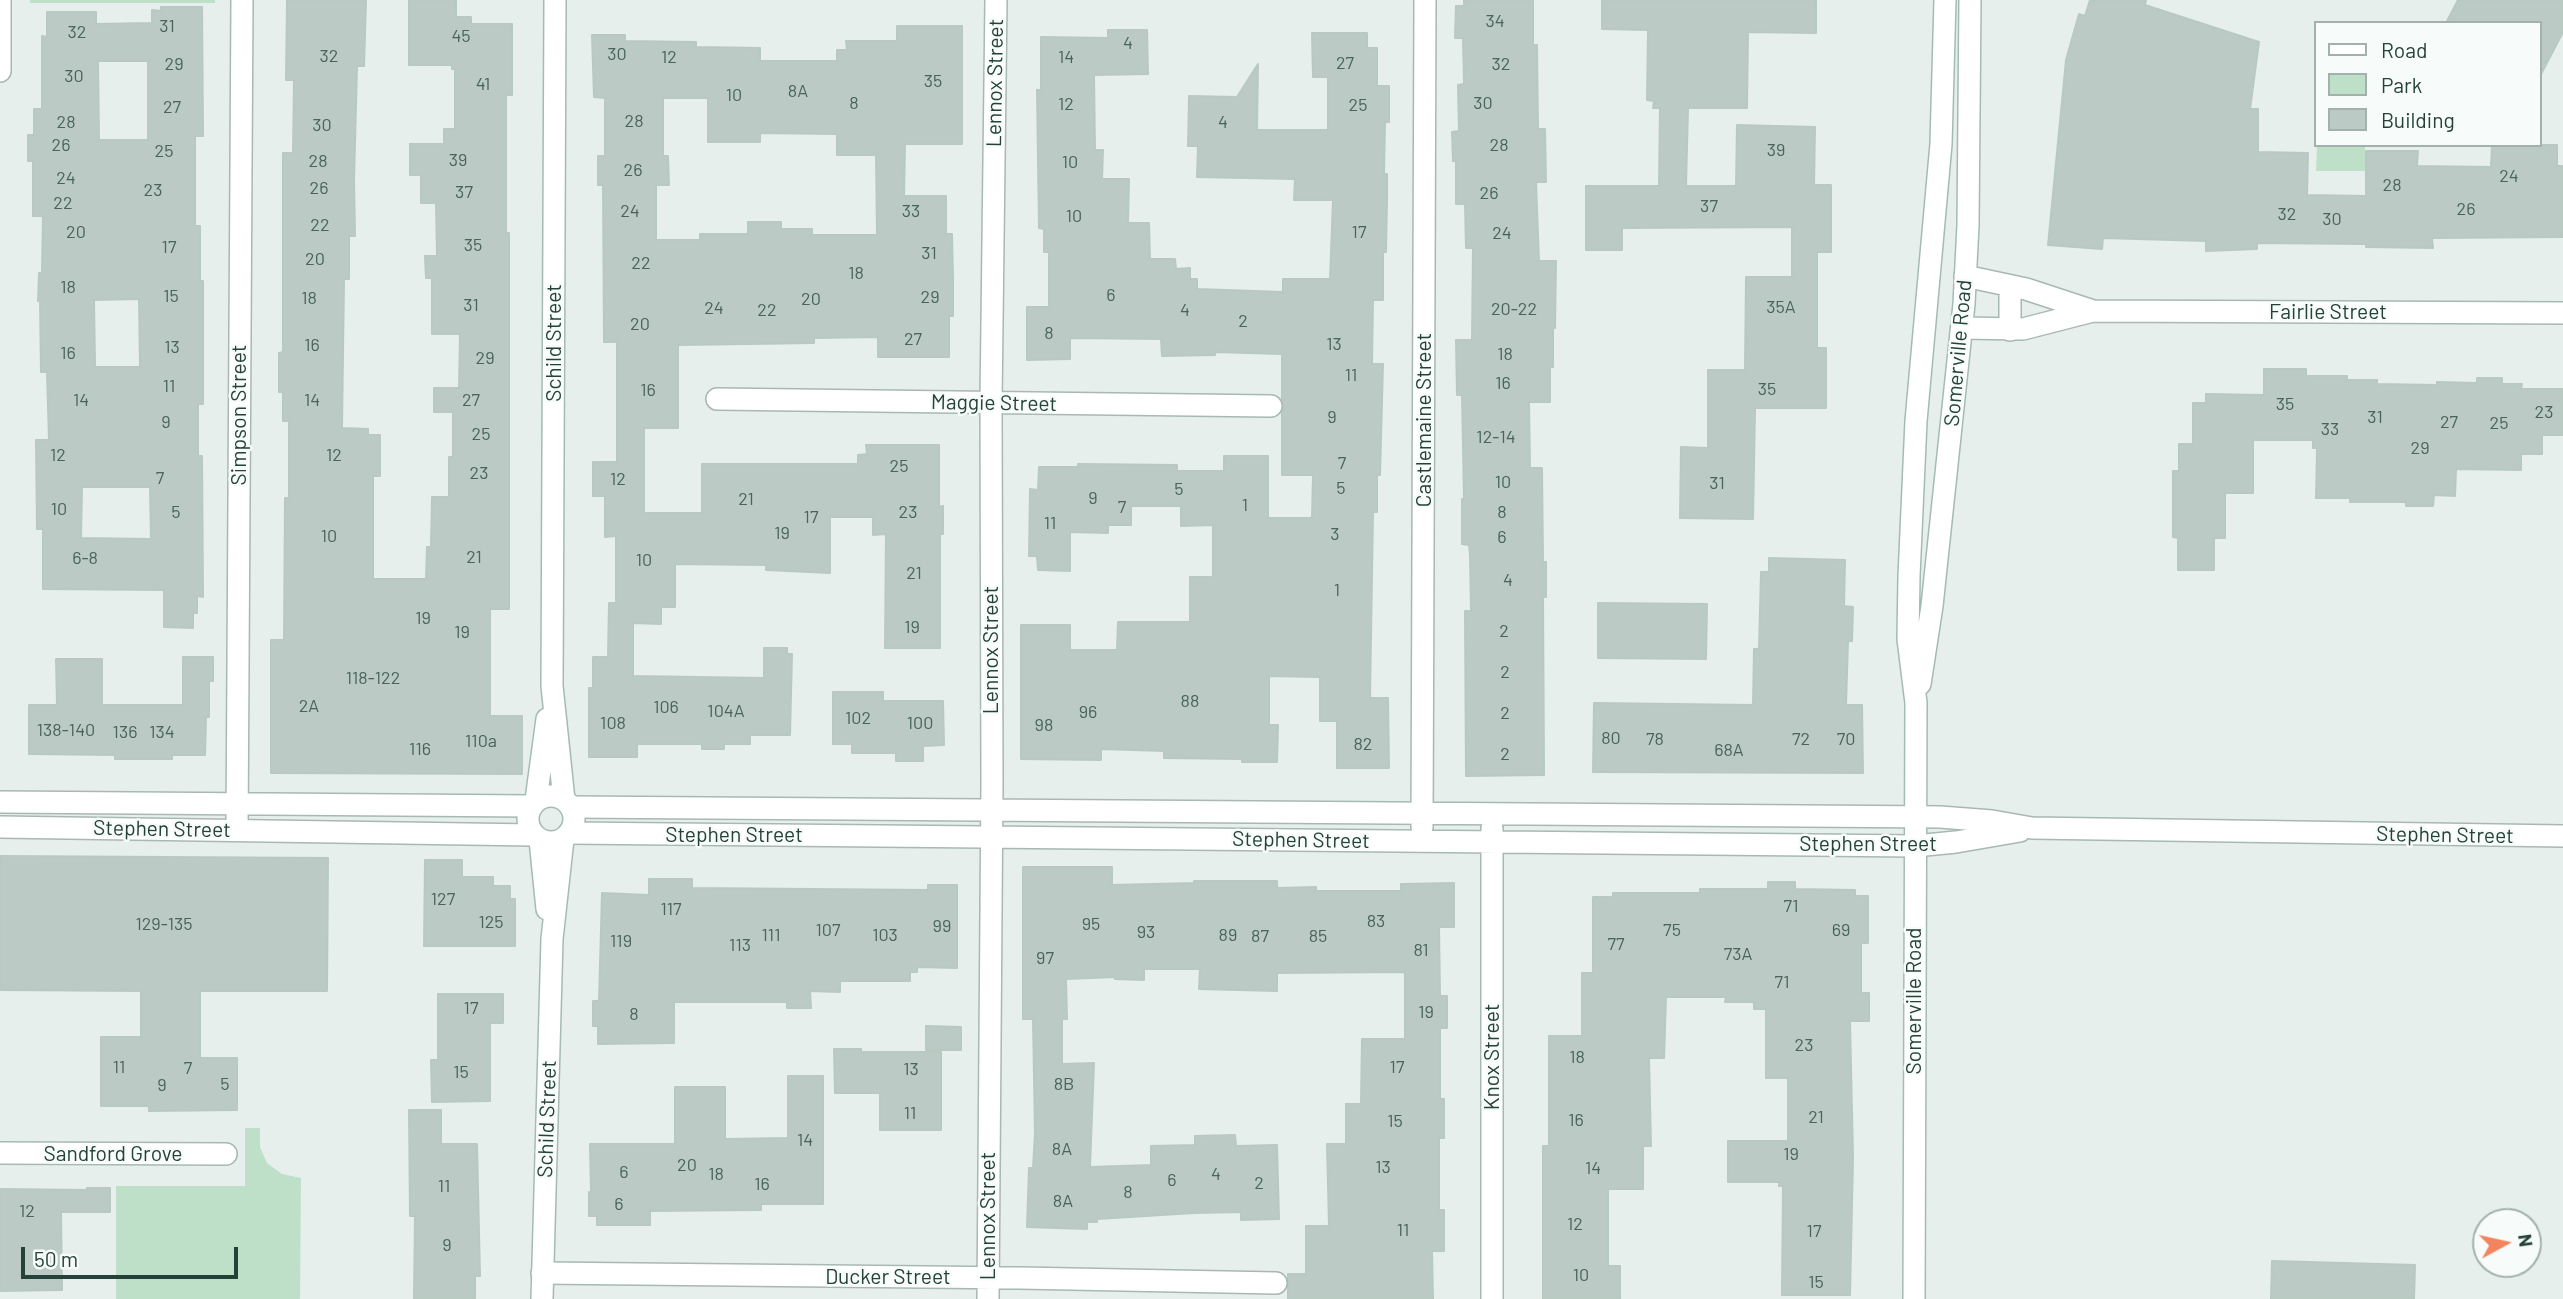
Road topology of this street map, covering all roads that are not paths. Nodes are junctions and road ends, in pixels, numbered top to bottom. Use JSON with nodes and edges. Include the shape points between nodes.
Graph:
{"nodes":[{"id":1,"x":0,"y":0,"type":"edge"},
{"id":2,"x":242,"y":0,"type":"edge"},
{"id":3,"x":555,"y":0,"type":"edge"},
{"id":4,"x":996,"y":0,"type":"edge"},
{"id":5,"x":1425,"y":0,"type":"edge"},
{"id":6,"x":1945,"y":0,"type":"edge"},
{"id":7,"x":1970,"y":0,"type":"edge"},
{"id":8,"x":0,"y":71,"type":"edge"},
{"id":9,"x":1965,"y":276,"type":"junction"},
{"id":10,"x":2010,"y":286,"type":"junction"},
{"id":11,"x":1927,"y":298,"type":"junction"},
{"id":12,"x":2093,"y":311,"type":"junction"},
{"id":13,"x":2563,"y":313,"type":"edge"},
{"id":14,"x":1962,"y":328,"type":"junction"},
{"id":15,"x":2010,"y":330,"type":"junction"},
{"id":16,"x":717,"y":399,"type":"dead end"},
{"id":17,"x":991,"y":403,"type":"junction"},
{"id":18,"x":1271,"y":406,"type":"dead end"},
{"id":19,"x":552,"y":685,"type":"junction"},
{"id":20,"x":1916,"y":703,"type":"junction"},
{"id":21,"x":0,"y":802,"type":"edge"},
{"id":22,"x":534,"y":803,"type":"junction"},
{"id":23,"x":567,"y":803,"type":"junction"},
{"id":24,"x":237,"y":804,"type":"junction"},
{"id":25,"x":991,"y":810,"type":"junction"},
{"id":26,"x":1423,"y":815,"type":"junction"},
{"id":27,"x":1492,"y":815,"type":"junction"},
{"id":28,"x":1915,"y":818,"type":"junction"},
{"id":29,"x":0,"y":827,"type":"edge"},
{"id":30,"x":2032,"y":828,"type":"junction"},
{"id":31,"x":237,"y":830,"type":"junction"},
{"id":32,"x":566,"y":836,"type":"junction"},
{"id":33,"x":990,"y":836,"type":"junction"},
{"id":34,"x":2563,"y":836,"type":"edge"},
{"id":35,"x":537,"y":837,"type":"junction"},
{"id":36,"x":1492,"y":840,"type":"junction"},
{"id":37,"x":1422,"y":841,"type":"junction"},
{"id":38,"x":1915,"y":846,"type":"junction"},
{"id":39,"x":552,"y":939,"type":"junction"},
{"id":40,"x":0,"y":1153,"type":"edge"},
{"id":41,"x":226,"y":1154,"type":"dead end"},
{"id":42,"x":542,"y":1273,"type":"junction"},
{"id":43,"x":1276,"y":1283,"type":"dead end"},
{"id":44,"x":988,"y":1288,"type":"edge"},
{"id":45,"x":542,"y":1299,"type":"edge"},
{"id":46,"x":1492,"y":1299,"type":"edge"},
{"id":47,"x":1914,"y":1299,"type":"edge"}],
"edges":[{"from":1,"to":8,"type":"street"},
{"from":2,"to":24,"type":"street","name":"Simpson Street"},
{"from":3,"to":19,"type":"street","name":"Schild Street"},
{"from":4,"to":17,"type":"street","name":"Lennox Street"},
{"from":5,"to":26,"type":"street","name":"Castlemaine Street"},
{"from":6,"to":11,"type":"street","name":"Somerville Road","via":[[1942,125]]},
{"from":7,"to":9,"type":"street","name":"Somerville Road"},
{"from":9,"to":10,"type":"street","name":"Fairlie Street"},
{"from":9,"to":11,"type":"street"},
{"from":9,"to":14,"type":"street","name":"Somerville Road"},
{"from":10,"to":12,"type":"street","name":"Fairlie Street"},
{"from":10,"to":15,"type":"street"},
{"from":11,"to":14,"type":"street"},
{"from":11,"to":20,"type":"street","name":"Somerville Road","via":[[1909,563],[1908,639]]},
{"from":12,"to":13,"type":"street","name":"Fairlie Street"},
{"from":12,"to":15,"type":"street","name":"Fairlie Street"},
{"from":14,"to":15,"type":"street","name":"Fairlie Street"},
{"from":14,"to":20,"type":"street","name":"Somerville Road","via":[[1932,606]]},
{"from":16,"to":17,"type":"street","name":"Maggie Street"},
{"from":17,"to":18,"type":"street","name":"Maggie Street"},
{"from":17,"to":25,"type":"street","name":"Lennox Street"},
{"from":19,"to":22,"type":"street","name":"Schild Street"},
{"from":19,"to":23,"type":"street","name":"Schild Street"},
{"from":20,"to":28,"type":"street","name":"Somerville Road"},
{"from":21,"to":24,"type":"street","name":"Stephen Street"},
{"from":22,"to":23,"type":"street","via":[[550,795]]},
{"from":22,"to":24,"type":"street","name":"Stephen Street"},
{"from":22,"to":35,"type":"street","via":[[528,821]]},
{"from":23,"to":25,"type":"street","name":"Stephen Street"},
{"from":23,"to":32,"type":"street","via":[[574,820]]},
{"from":24,"to":31,"type":"street","name":"Simpson Street"},
{"from":25,"to":26,"type":"street","name":"Stephen Street"},
{"from":25,"to":33,"type":"street","name":"Lennox Street"},
{"from":26,"to":27,"type":"street","name":"Stephen Street"},
{"from":26,"to":37,"type":"street","name":"Castlemaine Street"},
{"from":27,"to":28,"type":"street","name":"Stephen Street"},
{"from":27,"to":36,"type":"street","name":"Knox Street"},
{"from":28,"to":30,"type":"street","name":"Stephen Street","via":[[1974,819]]},
{"from":28,"to":38,"type":"street","name":"Somerville Road"},
{"from":29,"to":31,"type":"street","name":"Stephen Street"},
{"from":30,"to":34,"type":"street","name":"Stephen Street"},
{"from":30,"to":38,"type":"street","name":"Stephen Street"},
{"from":31,"to":35,"type":"street","name":"Stephen Street"},
{"from":32,"to":33,"type":"street","name":"Stephen Street"},
{"from":32,"to":35,"type":"street","via":[[548,842]]},
{"from":32,"to":39,"type":"street","name":"Schild Street"},
{"from":33,"to":37,"type":"street","name":"Stephen Street"},
{"from":33,"to":44,"type":"street","name":"Lennox Street"},
{"from":35,"to":39,"type":"street","name":"Schild Street"},
{"from":36,"to":37,"type":"street","name":"Stephen Street"},
{"from":36,"to":38,"type":"street","name":"Stephen Street"},
{"from":36,"to":46,"type":"street","name":"Knox Street"},
{"from":38,"to":47,"type":"street","name":"Somerville Road"},
{"from":39,"to":42,"type":"street","name":"Schild Street"},
{"from":40,"to":41,"type":"street","name":"Sandford Grove"},
{"from":42,"to":44,"type":"street","name":"Ducker Street"},
{"from":42,"to":45,"type":"street","name":"Schild Street"},
{"from":43,"to":44,"type":"street","name":"Ducker Street"}]}
